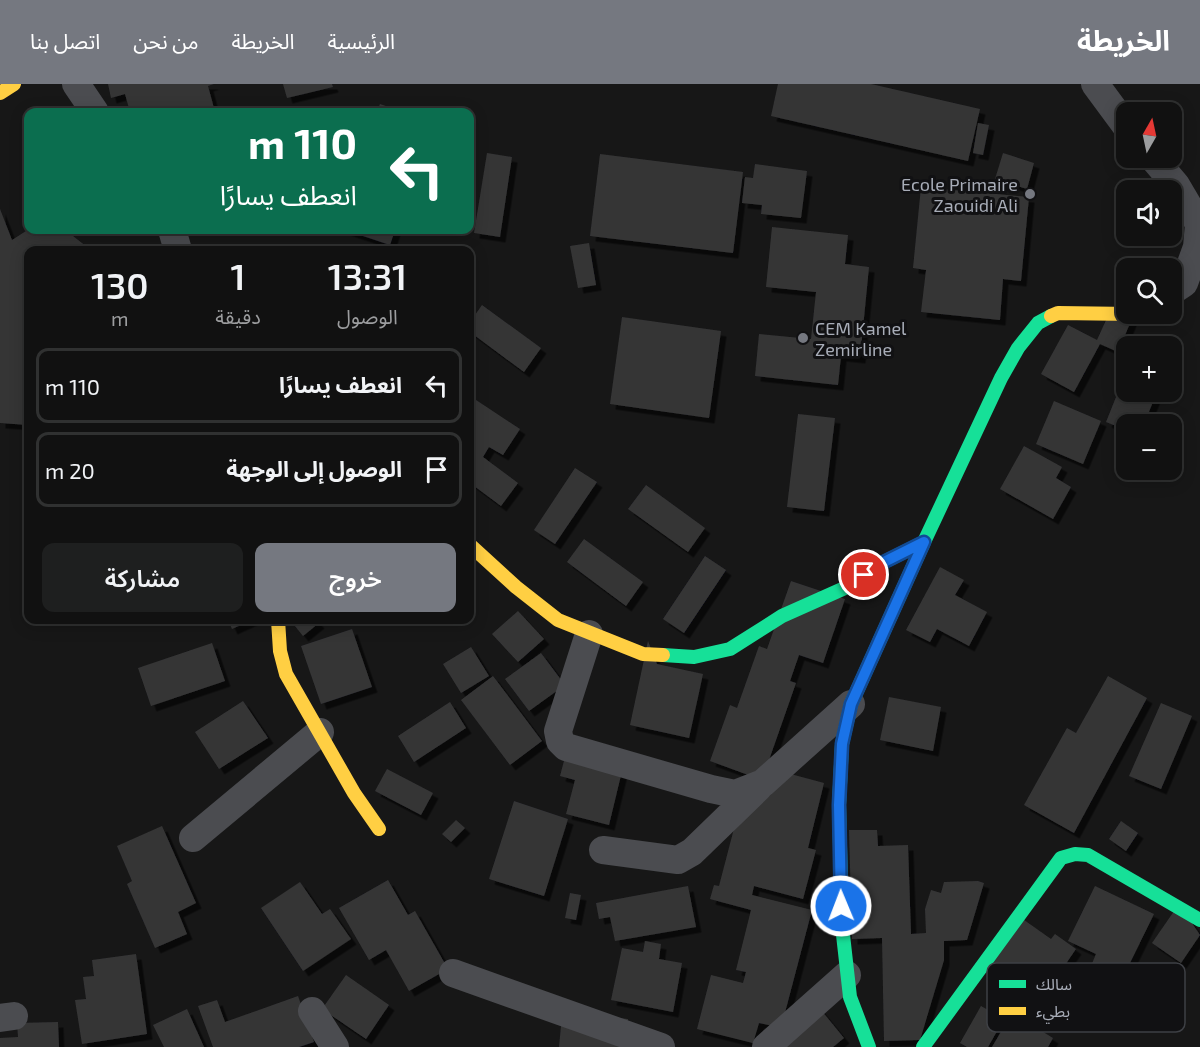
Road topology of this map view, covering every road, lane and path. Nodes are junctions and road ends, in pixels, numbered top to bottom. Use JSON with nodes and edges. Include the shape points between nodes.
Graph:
{"nodes":[{"id":1,"x":14,"y":84,"type":"edge"},
{"id":2,"x":76,"y":84,"type":"edge"},
{"id":3,"x":1095,"y":84,"type":"edge"},
{"id":4,"x":0,"y":93,"type":"edge"},
{"id":5,"x":92,"y":108,"type":"edge"},
{"id":6,"x":1116,"y":112,"type":"edge"},
{"id":7,"x":1162,"y":168,"type":"edge"},
{"id":8,"x":1200,"y":224,"type":"edge"},
{"id":9,"x":1182,"y":284,"type":"edge"},
{"id":10,"x":1116,"y":314,"type":"edge"},
{"id":11,"x":924,"y":542,"type":"junction"},
{"id":12,"x":474,"y":550,"type":"edge"},
{"id":13,"x":278,"y":624,"type":"edge"},
{"id":14,"x":589,"y":634,"type":"junction"},
{"id":15,"x":851,"y":704,"type":"junction"},
{"id":16,"x":320,"y":732,"type":"junction"},
{"id":17,"x":762,"y":783,"type":"junction"},
{"id":18,"x":379,"y":829,"type":"dead end"},
{"id":19,"x":193,"y":838,"type":"dead end"},
{"id":20,"x":603,"y":850,"type":"dead end"},
{"id":21,"x":1200,"y":920,"type":"edge"},
{"id":22,"x":453,"y":973,"type":"dead end"},
{"id":23,"x":847,"y":975,"type":"junction"},
{"id":24,"x":312,"y":1011,"type":"dead end"},
{"id":25,"x":335,"y":1047,"type":"edge"},
{"id":26,"x":661,"y":1047,"type":"edge"},
{"id":27,"x":766,"y":1047,"type":"edge"},
{"id":28,"x":869,"y":1047,"type":"edge"},
{"id":29,"x":923,"y":1047,"type":"edge"}],
"edges":[{"from":1,"to":4,"type":"street"},
{"from":2,"to":5,"type":"street"},
{"from":3,"to":6,"type":"street"},
{"from":7,"to":8,"type":"street"},
{"from":8,"to":9,"type":"street","via":[[1197,247]]},
{"from":10,"to":11,"type":"street","via":[[1058,314],[1038,323],[1001,378]]},
{"from":11,"to":14,"type":"street","via":[[882,563],[847,587],[782,616],[730,650],[694,657],[643,654]]},
{"from":11,"to":15,"type":"street"},
{"from":12,"to":14,"type":"street","via":[[558,620]]},
{"from":13,"to":16,"type":"street","via":[[286,674]]},
{"from":14,"to":17,"type":"street","via":[[558,731],[566,747],[735,794]]},
{"from":15,"to":17,"type":"street"},
{"from":15,"to":23,"type":"street","via":[[842,744],[839,805]]},
{"from":16,"to":18,"type":"street"},
{"from":16,"to":19,"type":"street"},
{"from":17,"to":20,"type":"street","via":[[692,852],[678,860]]},
{"from":21,"to":29,"type":"street","via":[[1088,855],[1061,858]]},
{"from":22,"to":26,"type":"street"},
{"from":23,"to":27,"type":"street"},
{"from":23,"to":28,"type":"street","via":[[850,996]]},
{"from":24,"to":25,"type":"street"}]}
